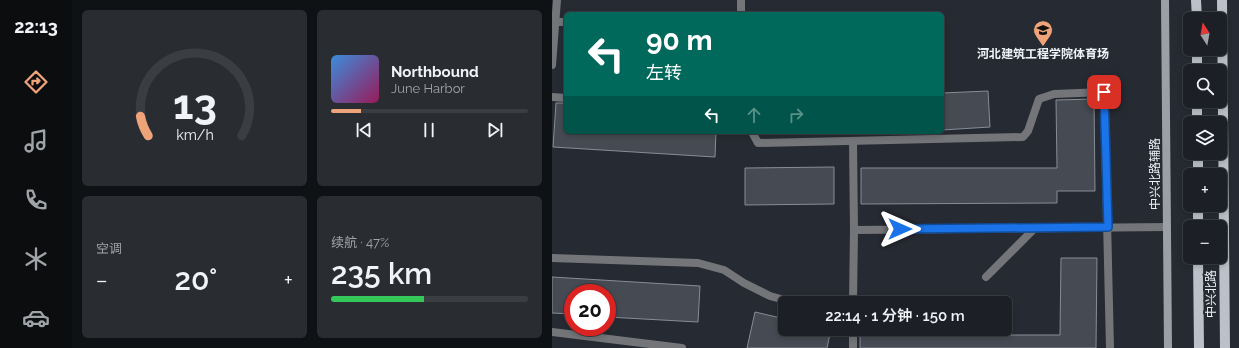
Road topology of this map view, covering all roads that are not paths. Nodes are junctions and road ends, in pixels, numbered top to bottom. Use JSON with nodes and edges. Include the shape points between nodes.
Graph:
{"nodes":[{"id":1,"x":558,"y":0,"type":"edge"},
{"id":2,"x":741,"y":0,"type":"edge"},
{"id":3,"x":1165,"y":0,"type":"edge"},
{"id":4,"x":1196,"y":0,"type":"edge"},
{"id":5,"x":1222,"y":0,"type":"edge"},
{"id":6,"x":741,"y":12,"type":"edge"},
{"id":7,"x":1196,"y":12,"type":"edge"},
{"id":8,"x":556,"y":22,"type":"junction"},
{"id":9,"x":564,"y":22,"type":"edge"},
{"id":10,"x":552,"y":65,"type":"edge"},
{"id":11,"x":552,"y":97,"type":"edge"},
{"id":12,"x":564,"y":98,"type":"edge"},
{"id":13,"x":753,"y":134,"type":"edge"},
{"id":14,"x":853,"y":141,"type":"junction"},
{"id":15,"x":1108,"y":227,"type":"junction"},
{"id":16,"x":1167,"y":227,"type":"junction"},
{"id":17,"x":1035,"y":228,"type":"junction"},
{"id":18,"x":854,"y":230,"type":"junction"},
{"id":19,"x":552,"y":258,"type":"edge"},
{"id":20,"x":1198,"y":264,"type":"edge"},
{"id":21,"x":986,"y":277,"type":"dead end"},
{"id":22,"x":853,"y":296,"type":"edge"},
{"id":23,"x":778,"y":298,"type":"edge"},
{"id":24,"x":552,"y":332,"type":"edge"},
{"id":25,"x":853,"y":336,"type":"edge"},
{"id":26,"x":682,"y":348,"type":"edge"},
{"id":27,"x":853,"y":348,"type":"edge"},
{"id":28,"x":1110,"y":348,"type":"edge"},
{"id":29,"x":1168,"y":348,"type":"edge"},
{"id":30,"x":1199,"y":348,"type":"edge"},
{"id":31,"x":1225,"y":348,"type":"edge"}],
"edges":[{"from":1,"to":8,"type":"lane"},
{"from":2,"to":6,"type":"lane"},
{"from":3,"to":16,"type":"street","name":"中兴北路辅路"},
{"from":4,"to":7,"type":"main road"},
{"from":5,"to":31,"type":"main road","name":"中兴北路"},
{"from":8,"to":9,"type":"lane"},
{"from":8,"to":10,"type":"lane"},
{"from":11,"to":12,"type":"lane"},
{"from":13,"to":14,"type":"lane","via":[[758,143]]},
{"from":14,"to":15,"type":"lane","via":[[1023,137],[1028,131],[1039,99],[1054,94],[1104,92]]},
{"from":14,"to":18,"type":"lane"},
{"from":15,"to":16,"type":"lane"},
{"from":15,"to":17,"type":"lane"},
{"from":15,"to":28,"type":"lane"},
{"from":16,"to":29,"type":"street","name":"中兴北路辅路"},
{"from":17,"to":18,"type":"lane"},
{"from":17,"to":21,"type":"lane"},
{"from":18,"to":22,"type":"lane"},
{"from":19,"to":23,"type":"lane","via":[[698,263],[724,270],[744,283]]},
{"from":20,"to":30,"type":"main road","name":"中兴北路"},
{"from":24,"to":26,"type":"lane"},
{"from":25,"to":27,"type":"lane"}]}
